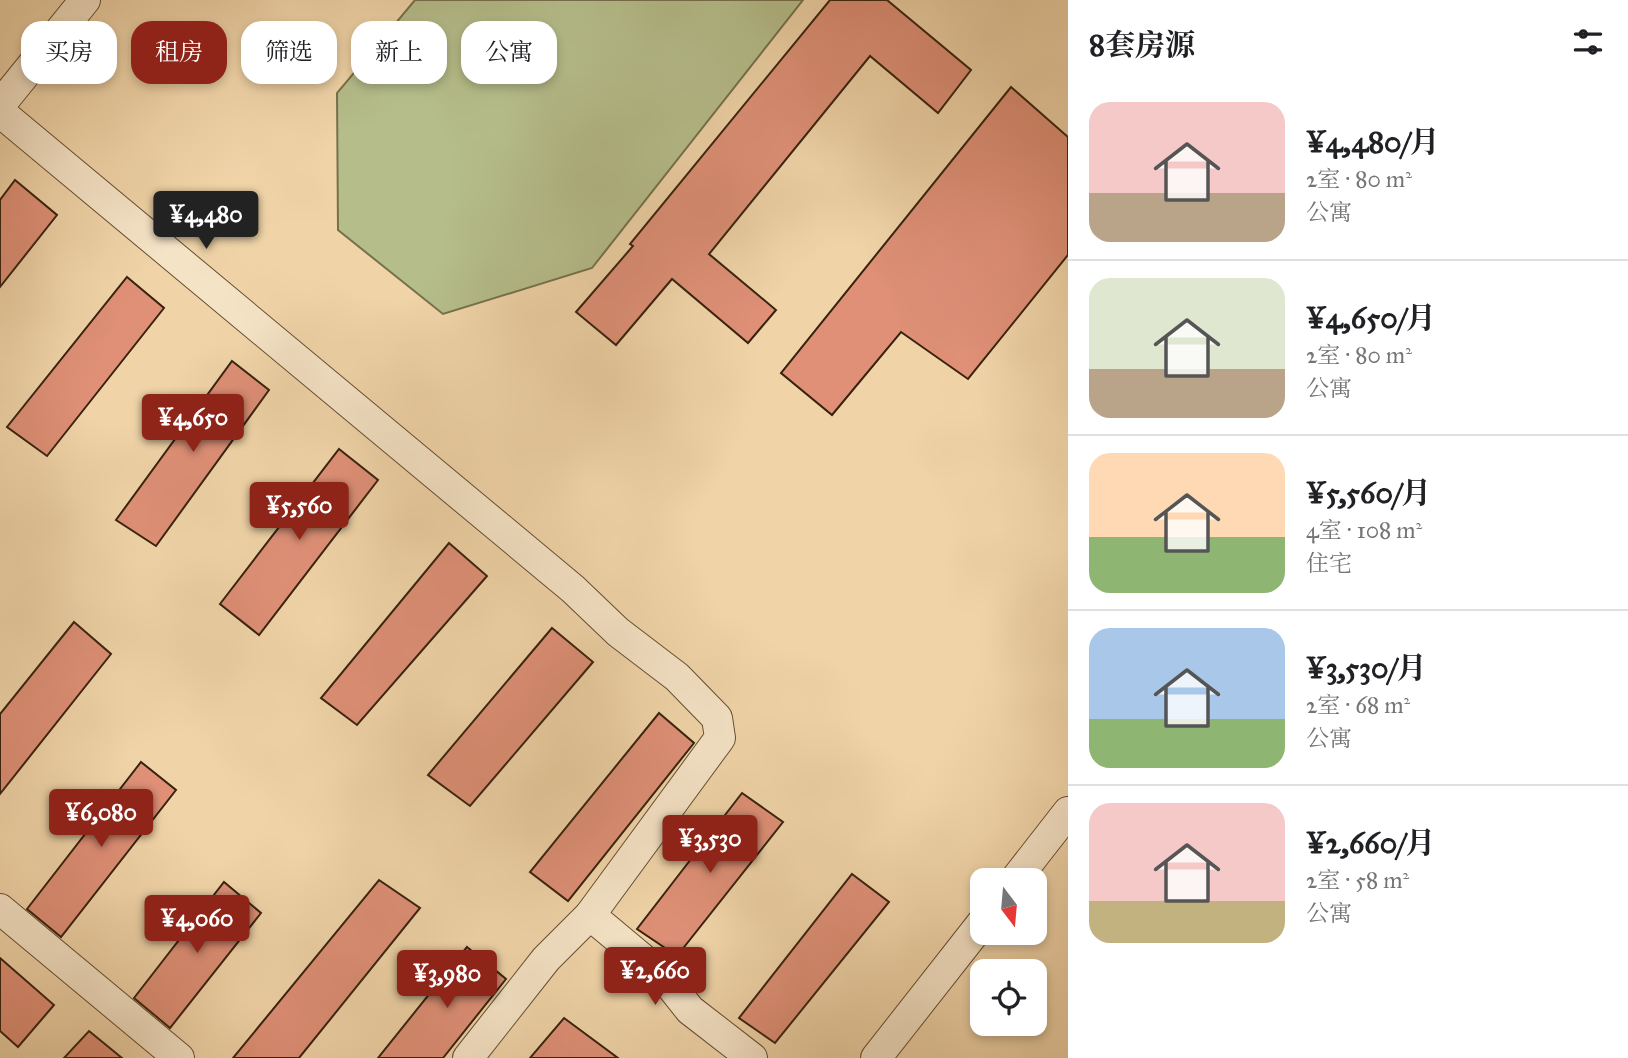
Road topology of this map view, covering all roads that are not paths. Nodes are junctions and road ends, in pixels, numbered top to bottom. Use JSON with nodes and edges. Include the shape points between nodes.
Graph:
{"nodes":[{"id":1,"x":85,"y":0,"type":"edge"},
{"id":2,"x":0,"y":105,"type":"edge"},
{"id":3,"x":0,"y":112,"type":"edge"},
{"id":4,"x":1068,"y":812,"type":"edge"},
{"id":5,"x":1024,"y":868,"type":"edge"},
{"id":6,"x":0,"y":909,"type":"edge"},
{"id":7,"x":590,"y":915,"type":"junction"},
{"id":8,"x":970,"y":938,"type":"edge"},
{"id":9,"x":179,"y":1058,"type":"edge"},
{"id":10,"x":468,"y":1058,"type":"edge"},
{"id":11,"x":752,"y":1058,"type":"edge"},
{"id":12,"x":876,"y":1058,"type":"edge"}],
"edges":[{"from":1,"to":2,"type":"street"},
{"from":3,"to":7,"type":"street","via":[[573,589],[618,632],[677,677],[717,718],[720,738]]},
{"from":4,"to":5,"type":"street"},
{"from":6,"to":9,"type":"street"},
{"from":7,"to":10,"type":"street","via":[[546,959]]},
{"from":7,"to":11,"type":"street","via":[[663,976],[690,1010]]},
{"from":8,"to":12,"type":"street"}]}
